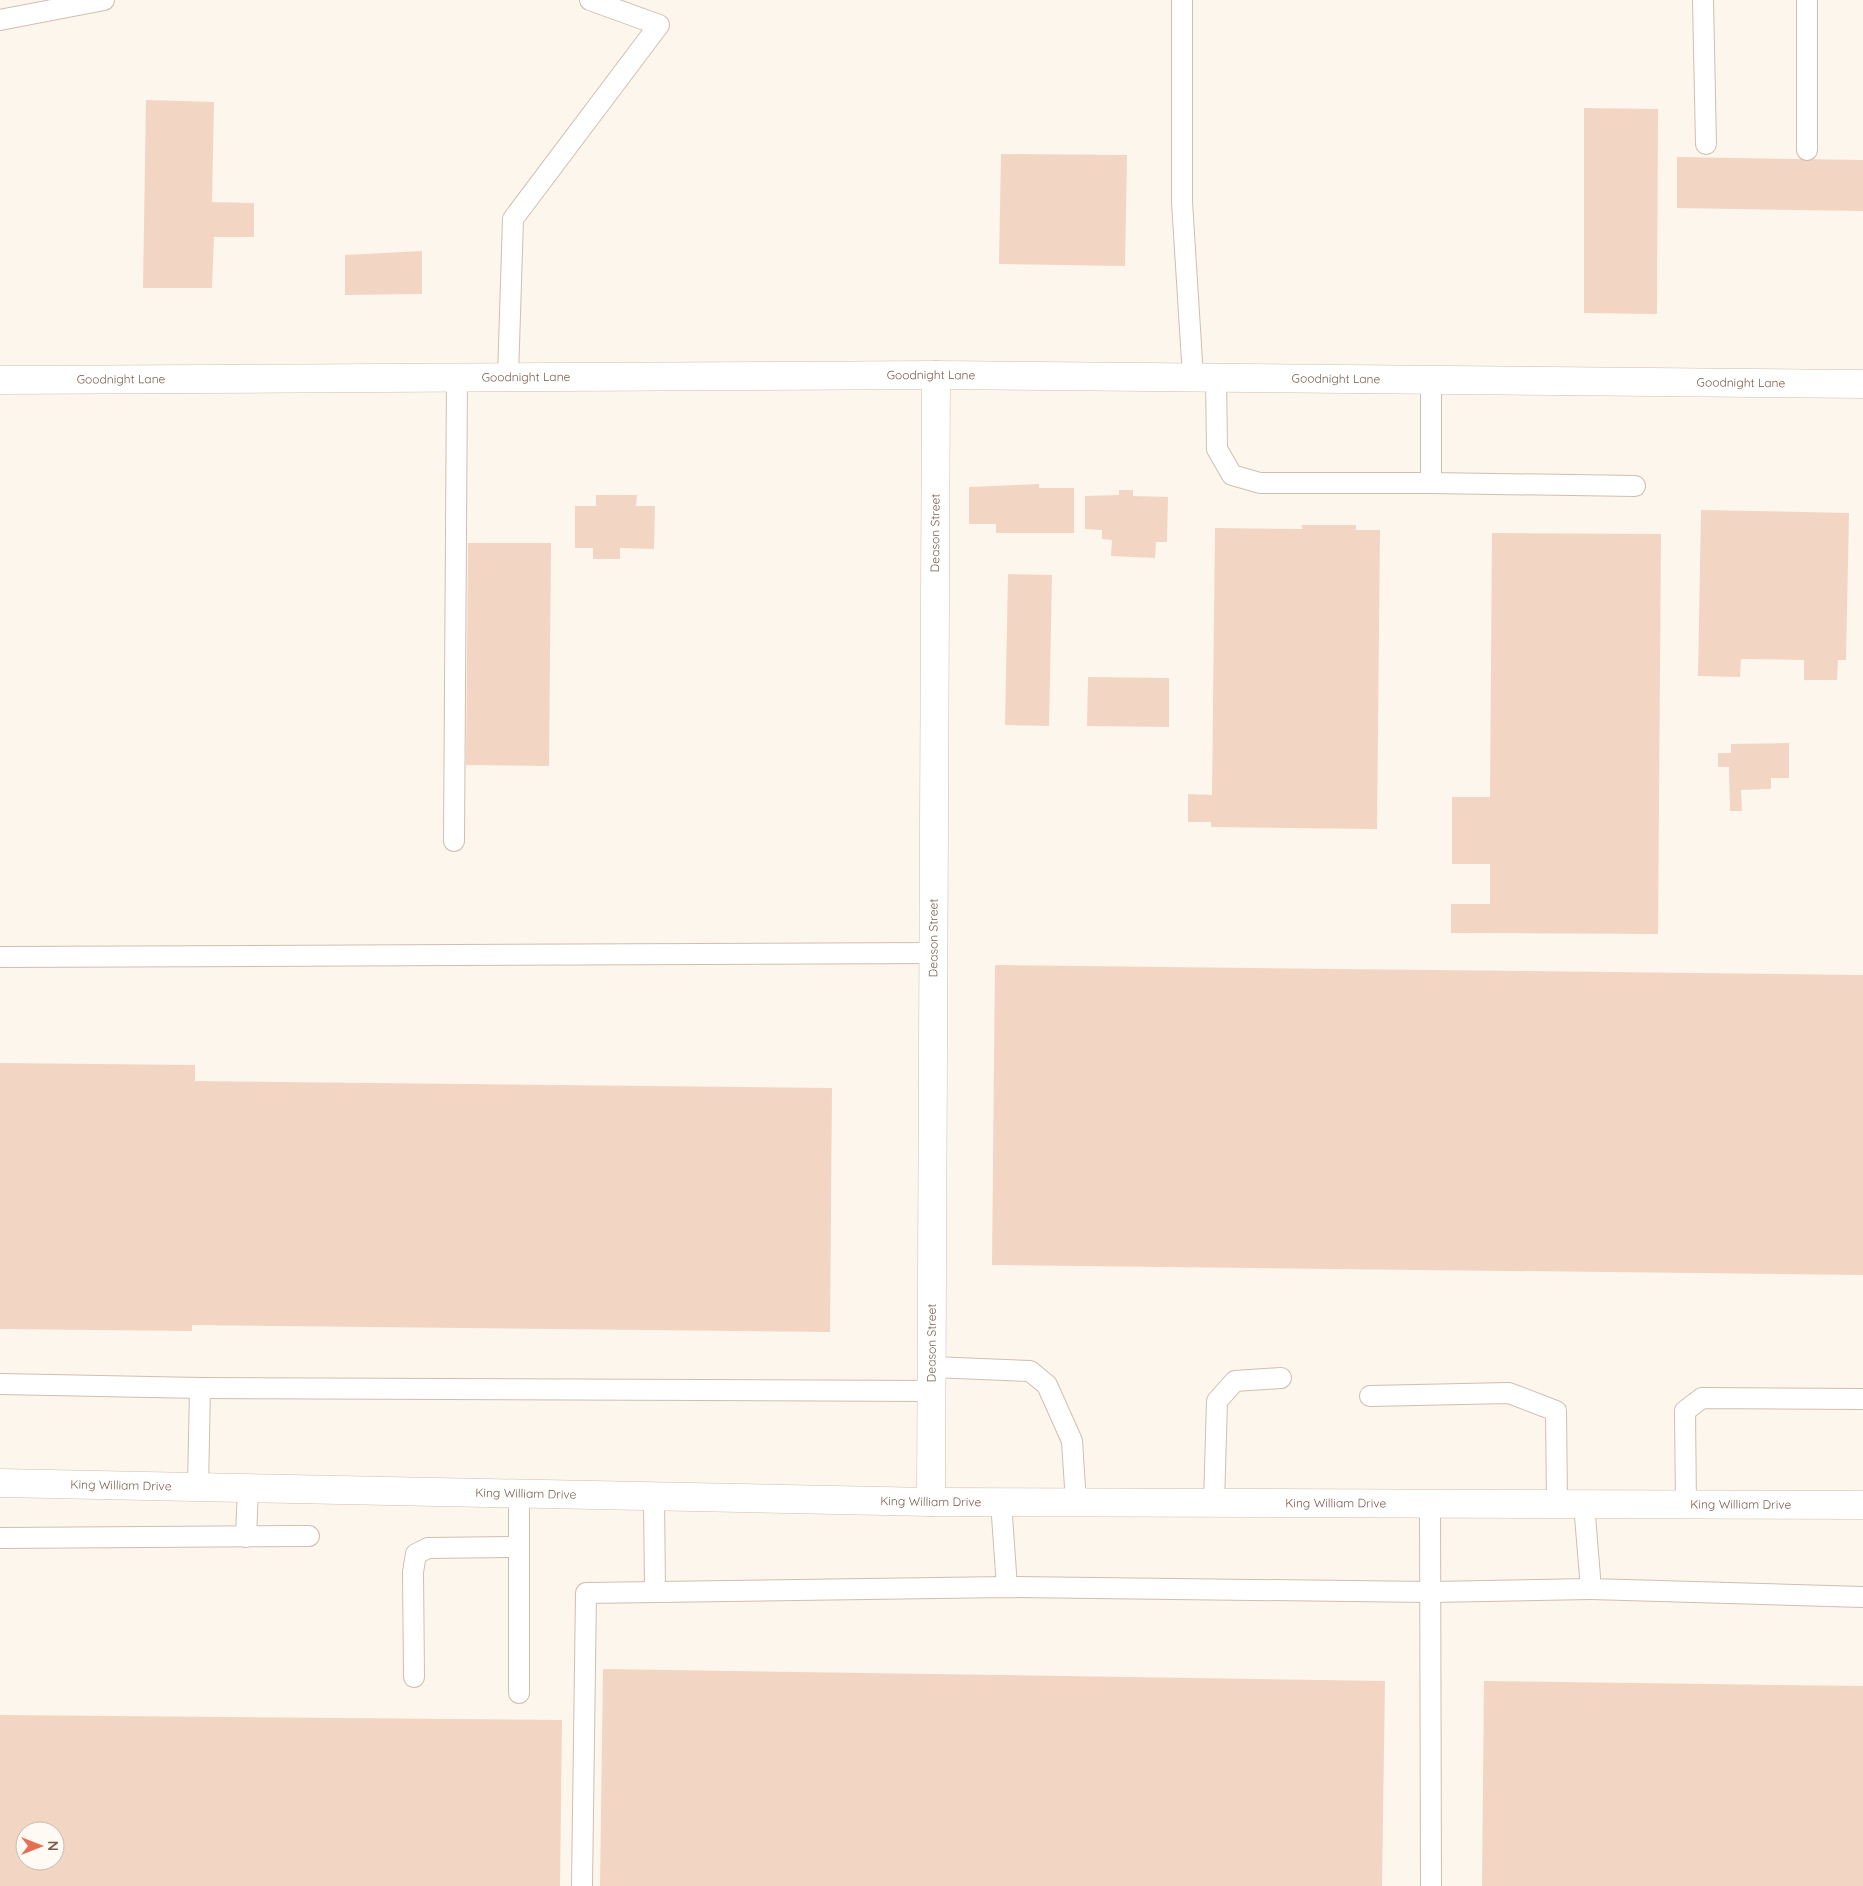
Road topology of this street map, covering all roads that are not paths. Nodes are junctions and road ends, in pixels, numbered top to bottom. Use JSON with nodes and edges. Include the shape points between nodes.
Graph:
{"nodes":[{"id":1,"x":104,"y":0,"type":"edge"},
{"id":2,"x":590,"y":0,"type":"edge"},
{"id":3,"x":1182,"y":0,"type":"edge"},
{"id":4,"x":1703,"y":0,"type":"edge"},
{"id":5,"x":1807,"y":0,"type":"edge"},
{"id":6,"x":0,"y":20,"type":"edge"},
{"id":7,"x":1706,"y":144,"type":"dead end"},
{"id":8,"x":1807,"y":150,"type":"dead end"},
{"id":9,"x":936,"y":375,"type":"junction"},
{"id":10,"x":457,"y":378,"type":"junction"},
{"id":11,"x":508,"y":378,"type":"junction"},
{"id":12,"x":1205,"y":378,"type":"junction"},
{"id":13,"x":0,"y":380,"type":"edge"},
{"id":14,"x":1432,"y":380,"type":"junction"},
{"id":15,"x":1863,"y":384,"type":"edge"},
{"id":16,"x":1431,"y":483,"type":"junction"},
{"id":17,"x":1635,"y":486,"type":"dead end"},
{"id":18,"x":454,"y":841,"type":"dead end"},
{"id":19,"x":934,"y":953,"type":"junction"},
{"id":20,"x":0,"y":957,"type":"edge"},
{"id":21,"x":1282,"y":1378,"type":"dead end"},
{"id":22,"x":932,"y":1379,"type":"junction"},
{"id":23,"x":0,"y":1384,"type":"edge"},
{"id":24,"x":200,"y":1388,"type":"junction"},
{"id":25,"x":1370,"y":1396,"type":"dead end"},
{"id":26,"x":1863,"y":1399,"type":"edge"},
{"id":27,"x":0,"y":1483,"type":"edge"},
{"id":28,"x":198,"y":1487,"type":"junction"},
{"id":29,"x":248,"y":1488,"type":"junction"},
{"id":30,"x":520,"y":1493,"type":"junction"},
{"id":31,"x":654,"y":1496,"type":"junction"},
{"id":32,"x":931,"y":1502,"type":"junction"},
{"id":33,"x":1001,"y":1502,"type":"junction"},
{"id":34,"x":1076,"y":1502,"type":"junction"},
{"id":35,"x":1214,"y":1502,"type":"junction"},
{"id":36,"x":1430,"y":1504,"type":"junction"},
{"id":37,"x":1557,"y":1504,"type":"junction"},
{"id":38,"x":1584,"y":1504,"type":"junction"},
{"id":39,"x":1686,"y":1504,"type":"junction"},
{"id":40,"x":1863,"y":1505,"type":"edge"},
{"id":41,"x":309,"y":1536,"type":"dead end"},
{"id":42,"x":246,"y":1537,"type":"junction"},
{"id":43,"x":0,"y":1538,"type":"edge"},
{"id":44,"x":520,"y":1547,"type":"junction"},
{"id":45,"x":1007,"y":1587,"type":"junction"},
{"id":46,"x":1591,"y":1589,"type":"junction"},
{"id":47,"x":655,"y":1592,"type":"junction"},
{"id":48,"x":1430,"y":1592,"type":"junction"},
{"id":49,"x":1863,"y":1598,"type":"edge"},
{"id":50,"x":414,"y":1677,"type":"dead end"},
{"id":51,"x":520,"y":1693,"type":"dead end"},
{"id":52,"x":582,"y":1886,"type":"edge"},
{"id":53,"x":1431,"y":1886,"type":"edge"}],
"edges":[{"from":1,"to":6,"type":"lane"},
{"from":2,"to":11,"type":"lane","via":[[659,24],[513,220]]},
{"from":3,"to":12,"type":"lane","via":[[1182,202]]},
{"from":4,"to":7,"type":"lane"},
{"from":5,"to":8,"type":"lane"},
{"from":9,"to":11,"type":"street","name":"Goodnight Lane"},
{"from":9,"to":12,"type":"street","name":"Goodnight Lane"},
{"from":9,"to":19,"type":"street","name":"Deason Street"},
{"from":10,"to":11,"type":"street","name":"Goodnight Lane"},
{"from":10,"to":13,"type":"street","name":"Goodnight Lane"},
{"from":10,"to":18,"type":"lane"},
{"from":12,"to":14,"type":"street","name":"Goodnight Lane"},
{"from":12,"to":16,"type":"lane","via":[[1217,449],[1232,475],[1260,483]]},
{"from":14,"to":15,"type":"street","name":"Goodnight Lane"},
{"from":14,"to":16,"type":"lane"},
{"from":16,"to":17,"type":"lane"},
{"from":19,"to":20,"type":"lane"},
{"from":19,"to":22,"type":"street","name":"Deason Street"},
{"from":21,"to":35,"type":"lane","via":[[1235,1380],[1217,1401]]},
{"from":22,"to":24,"type":"lane"},
{"from":22,"to":32,"type":"street","name":"Deason Street"},
{"from":22,"to":34,"type":"lane","via":[[1030,1371],[1047,1384],[1072,1441]]},
{"from":23,"to":24,"type":"lane"},
{"from":24,"to":28,"type":"lane"},
{"from":25,"to":37,"type":"lane","via":[[1509,1393],[1556,1411]]},
{"from":26,"to":39,"type":"lane","via":[[1702,1398],[1685,1411]]},
{"from":27,"to":28,"type":"street","name":"King William Drive"},
{"from":28,"to":29,"type":"street","name":"King William Drive"},
{"from":29,"to":30,"type":"street","name":"King William Drive"},
{"from":29,"to":42,"type":"lane"},
{"from":30,"to":31,"type":"street","name":"King William Drive"},
{"from":30,"to":44,"type":"lane"},
{"from":31,"to":32,"type":"street","name":"King William Drive"},
{"from":31,"to":47,"type":"lane"},
{"from":32,"to":33,"type":"street","name":"King William Drive"},
{"from":33,"to":34,"type":"street","name":"King William Drive"},
{"from":33,"to":45,"type":"lane"},
{"from":34,"to":35,"type":"street","name":"King William Drive"},
{"from":35,"to":36,"type":"street","name":"King William Drive"},
{"from":36,"to":37,"type":"street","name":"King William Drive"},
{"from":36,"to":48,"type":"lane"},
{"from":37,"to":38,"type":"street","name":"King William Drive"},
{"from":38,"to":39,"type":"street","name":"King William Drive"},
{"from":38,"to":46,"type":"lane"},
{"from":39,"to":40,"type":"street","name":"King William Drive"},
{"from":41,"to":42,"type":"lane"},
{"from":42,"to":43,"type":"lane"},
{"from":44,"to":50,"type":"lane","via":[[428,1548],[416,1554],[413,1572]]},
{"from":44,"to":51,"type":"lane"},
{"from":45,"to":47,"type":"lane"},
{"from":45,"to":48,"type":"lane"},
{"from":46,"to":48,"type":"lane"},
{"from":46,"to":49,"type":"lane"},
{"from":47,"to":52,"type":"lane","via":[[586,1593]]},
{"from":48,"to":53,"type":"lane"}]}
